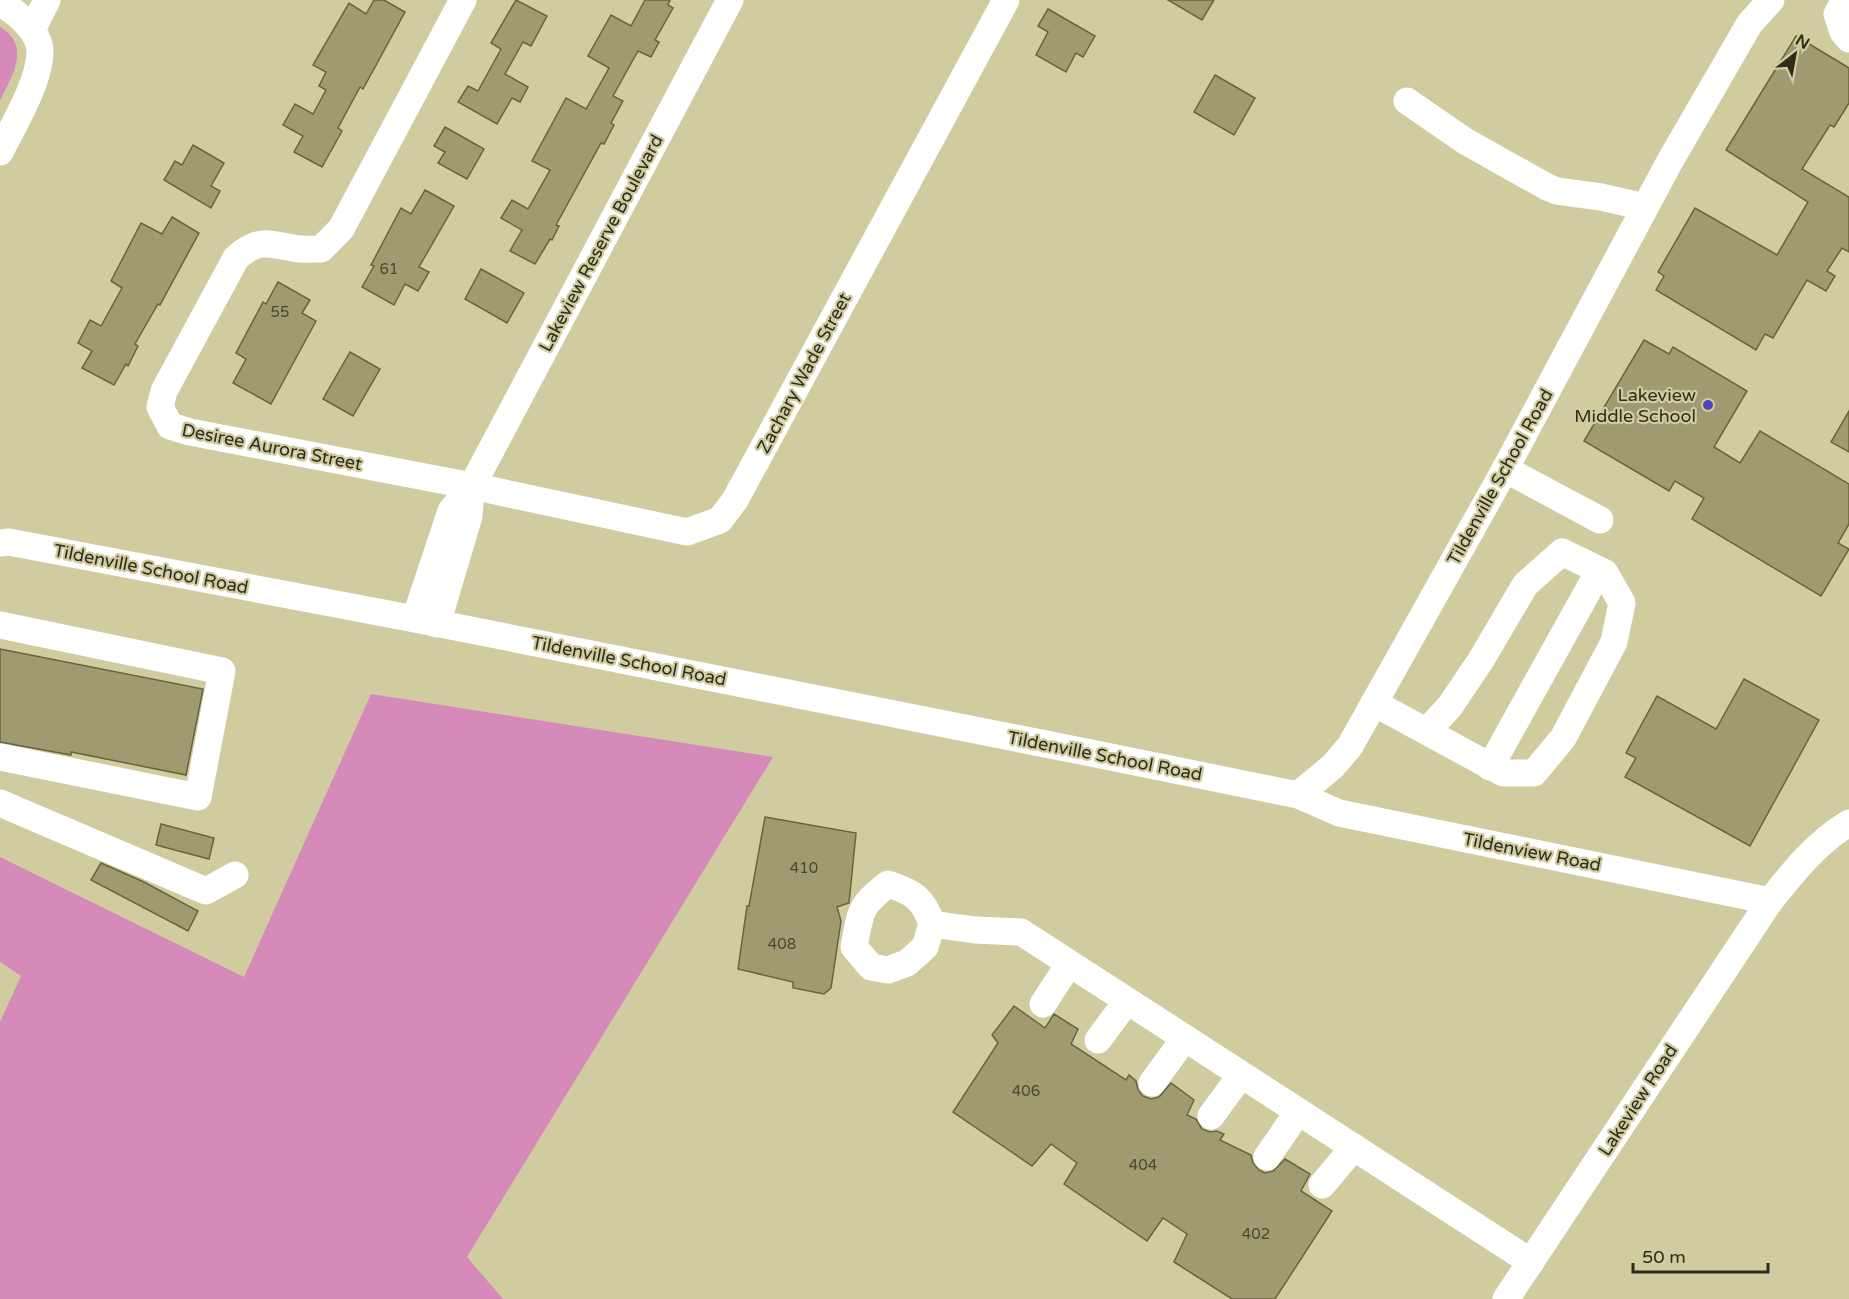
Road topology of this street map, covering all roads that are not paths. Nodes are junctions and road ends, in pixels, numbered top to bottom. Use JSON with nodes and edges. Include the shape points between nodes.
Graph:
{"nodes":[{"id":1,"x":47,"y":0,"type":"edge"},
{"id":2,"x":463,"y":0,"type":"edge"},
{"id":3,"x":730,"y":0,"type":"edge"},
{"id":4,"x":1006,"y":0,"type":"edge"},
{"id":5,"x":1771,"y":0,"type":"edge"},
{"id":6,"x":0,"y":3,"type":"edge"},
{"id":7,"x":1842,"y":3,"type":"edge"},
{"id":8,"x":32,"y":30,"type":"junction"},
{"id":9,"x":1849,"y":39,"type":"edge"},
{"id":10,"x":1407,"y":101,"type":"dead end"},
{"id":11,"x":0,"y":152,"type":"edge"},
{"id":12,"x":1645,"y":207,"type":"junction"},
{"id":13,"x":1505,"y":470,"type":"junction"},
{"id":14,"x":471,"y":486,"type":"junction"},
{"id":15,"x":1600,"y":520,"type":"dead end"},
{"id":16,"x":0,"y":543,"type":"edge"},
{"id":17,"x":1599,"y":571,"type":"junction"},
{"id":18,"x":426,"y":621,"type":"junction"},
{"id":19,"x":0,"y":625,"type":"edge"},
{"id":20,"x":1374,"y":704,"type":"junction"},
{"id":21,"x":1427,"y":731,"type":"junction"},
{"id":22,"x":0,"y":757,"type":"edge"},
{"id":23,"x":1490,"y":767,"type":"junction"},
{"id":24,"x":1298,"y":795,"type":"junction"},
{"id":25,"x":0,"y":803,"type":"edge"},
{"id":26,"x":1849,"y":823,"type":"edge"},
{"id":27,"x":235,"y":875,"type":"dead end"},
{"id":28,"x":1770,"y":901,"type":"junction"},
{"id":29,"x":932,"y":924,"type":"dead end"},
{"id":30,"x":1069,"y":964,"type":"junction"},
{"id":31,"x":1127,"y":1001,"type":"junction"},
{"id":32,"x":1043,"y":1004,"type":"dead end"},
{"id":33,"x":1185,"y":1038,"type":"junction"},
{"id":34,"x":1098,"y":1040,"type":"dead end"},
{"id":35,"x":1241,"y":1074,"type":"junction"},
{"id":36,"x":1152,"y":1083,"type":"dead end"},
{"id":37,"x":1298,"y":1112,"type":"junction"},
{"id":38,"x":1211,"y":1116,"type":"dead end"},
{"id":39,"x":1354,"y":1147,"type":"junction"},
{"id":40,"x":1267,"y":1157,"type":"dead end"},
{"id":41,"x":1322,"y":1185,"type":"dead end"},
{"id":42,"x":1531,"y":1262,"type":"junction"},
{"id":43,"x":1506,"y":1299,"type":"edge"}],
"edges":[{"from":1,"to":8,"type":"street"},
{"from":2,"to":14,"type":"street","name":"Desiree Aurora Street","via":[[341,229],[321,249],[295,249],[272,243],[248,247],[236,258],[164,391],[160,407],[170,426],[190,432]]},
{"from":3,"to":14,"type":"street","name":"Lakeview Reserve Boulevard"},
{"from":4,"to":14,"type":"street","name":"Zachary Wade Street","via":[[735,500],[720,520],[687,532]]},
{"from":5,"to":12,"type":"street","name":"Tildenville School Road","via":[[1750,23]]},
{"from":6,"to":8,"type":"street","via":[[12,9]]},
{"from":7,"to":9,"type":"street","via":[[1838,14]]},
{"from":8,"to":11,"type":"street","via":[[40,51],[33,83]]},
{"from":10,"to":12,"type":"street","via":[[1465,141],[1547,188]]},
{"from":12,"to":13,"type":"street","name":"Tildenville School Road"},
{"from":13,"to":15,"type":"street"},
{"from":13,"to":20,"type":"street","name":"Tildenville School Road"},
{"from":14,"to":18,"type":"street","name":"Lakeview Reserve Boulevard","via":[[451,511]]},
{"from":16,"to":18,"type":"street","name":"Tildenville School Road"},
{"from":17,"to":21,"type":"street","via":[[1562,552],[1525,585],[1481,660],[1450,706]]},
{"from":17,"to":23,"type":"street"},
{"from":17,"to":23,"type":"street","via":[[1605,573],[1622,603],[1614,642],[1563,738],[1534,773],[1503,773]]},
{"from":18,"to":24,"type":"street","name":"Tildenville School Road"},
{"from":19,"to":22,"type":"street","via":[[222,671],[198,797]]},
{"from":20,"to":21,"type":"street"},
{"from":20,"to":24,"type":"street","name":"Tildenville School Road","via":[[1350,746]]},
{"from":21,"to":23,"type":"street"},
{"from":24,"to":28,"type":"street","name":"Tildenview Road","via":[[1339,813]]},
{"from":25,"to":27,"type":"street","via":[[206,891]]},
{"from":26,"to":28,"type":"street","name":"Lakeview Road","via":[[1809,854]]},
{"from":28,"to":42,"type":"street","name":"Lakeview Road"},
{"from":29,"to":30,"type":"street","via":[[1021,932]]},
{"from":30,"to":31,"type":"street"},
{"from":30,"to":32,"type":"street"},
{"from":31,"to":33,"type":"street"},
{"from":31,"to":34,"type":"street"},
{"from":33,"to":35,"type":"street"},
{"from":33,"to":36,"type":"street"},
{"from":35,"to":37,"type":"street"},
{"from":35,"to":38,"type":"street"},
{"from":37,"to":39,"type":"street"},
{"from":37,"to":40,"type":"street"},
{"from":39,"to":41,"type":"street"},
{"from":39,"to":42,"type":"street"},
{"from":42,"to":43,"type":"street","name":"Lakeview Road"}]}
